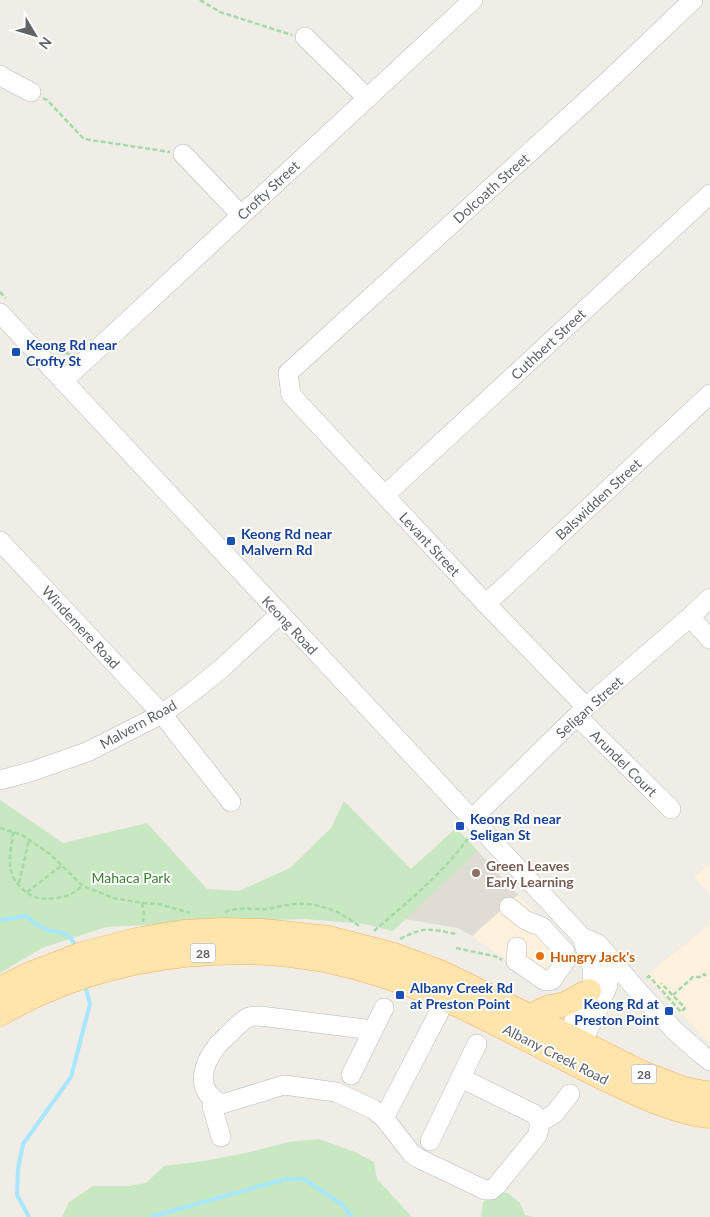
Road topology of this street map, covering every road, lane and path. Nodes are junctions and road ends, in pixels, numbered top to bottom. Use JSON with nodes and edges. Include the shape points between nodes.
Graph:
{"nodes":[{"id":1,"x":200,"y":0,"type":"edge"},
{"id":2,"x":473,"y":0,"type":"edge"},
{"id":3,"x":693,"y":0,"type":"edge"},
{"id":4,"x":306,"y":36,"type":"joint"},
{"id":5,"x":0,"y":75,"type":"edge"},
{"id":6,"x":31,"y":92,"type":"joint"},
{"id":7,"x":367,"y":98,"type":"junction"},
{"id":8,"x":183,"y":154,"type":"joint"},
{"id":9,"x":710,"y":194,"type":"edge"},
{"id":10,"x":241,"y":215,"type":"junction"},
{"id":11,"x":0,"y":292,"type":"edge"},
{"id":12,"x":3,"y":306,"type":"edge"},
{"id":13,"x":56,"y":351,"type":"dead end"},
{"id":14,"x":74,"y":354,"type":"dead end"},
{"id":15,"x":288,"y":373,"type":"joint"},
{"id":16,"x":63,"y":381,"type":"junction"},
{"id":17,"x":710,"y":394,"type":"edge"},
{"id":18,"x":385,"y":495,"type":"junction"},
{"id":19,"x":0,"y":541,"type":"edge"},
{"id":20,"x":710,"y":598,"type":"edge"},
{"id":21,"x":486,"y":604,"type":"junction"},
{"id":22,"x":280,"y":614,"type":"junction"},
{"id":23,"x":690,"y":617,"type":"junction"},
{"id":24,"x":710,"y":639,"type":"edge"},
{"id":25,"x":581,"y":712,"type":"junction"},
{"id":26,"x":162,"y":714,"type":"junction"},
{"id":27,"x":0,"y":780,"type":"edge"},
{"id":28,"x":231,"y":802,"type":"dead end"},
{"id":29,"x":671,"y":809,"type":"dead end"},
{"id":30,"x":472,"y":819,"type":"junction"},
{"id":31,"x":0,"y":828,"type":"edge"},
{"id":32,"x":13,"y":832,"type":"junction"},
{"id":33,"x":29,"y":839,"type":"junction"},
{"id":34,"x":475,"y":841,"type":"dead end"},
{"id":35,"x":61,"y":866,"type":"junction"},
{"id":36,"x":18,"y":884,"type":"junction"},
{"id":37,"x":83,"y":886,"type":"junction"},
{"id":38,"x":26,"y":892,"type":"junction"},
{"id":39,"x":509,"y":907,"type":"dead end"},
{"id":40,"x":223,"y":912,"type":"dead end"},
{"id":41,"x":194,"y":914,"type":"dead end"},
{"id":42,"x":362,"y":928,"type":"dead end"},
{"id":43,"x":456,"y":934,"type":"dead end"},
{"id":44,"x":369,"y":936,"type":"dead end"},
{"id":45,"x":582,"y":937,"type":"junction"},
{"id":46,"x":398,"y":940,"type":"dead end"},
{"id":47,"x":298,"y":945,"type":"junction"},
{"id":48,"x":517,"y":947,"type":"dead end"},
{"id":49,"x":456,"y":948,"type":"dead end"},
{"id":50,"x":603,"y":951,"type":"junction"},
{"id":51,"x":506,"y":962,"type":"dead end"},
{"id":52,"x":68,"y":971,"type":"junction"},
{"id":53,"x":707,"y":977,"type":"dead end"},
{"id":54,"x":597,"y":981,"type":"junction"},
{"id":55,"x":661,"y":983,"type":"dead end"},
{"id":56,"x":640,"y":986,"type":"junction"},
{"id":57,"x":0,"y":989,"type":"edge"},
{"id":58,"x":673,"y":996,"type":"junction"},
{"id":59,"x":446,"y":999,"type":"junction"},
{"id":60,"x":384,"y":1008,"type":"dead end"},
{"id":61,"x":0,"y":1014,"type":"edge"},
{"id":62,"x":530,"y":1016,"type":"junction"},
{"id":63,"x":373,"y":1030,"type":"junction"},
{"id":64,"x":477,"y":1044,"type":"dead end"},
{"id":65,"x":570,"y":1049,"type":"junction"},
{"id":66,"x":710,"y":1061,"type":"edge"},
{"id":67,"x":351,"y":1075,"type":"dead end"},
{"id":68,"x":461,"y":1078,"type":"junction"},
{"id":69,"x":570,"y":1094,"type":"dead end"},
{"id":70,"x":710,"y":1094,"type":"edge"},
{"id":71,"x":214,"y":1101,"type":"junction"},
{"id":72,"x":710,"y":1116,"type":"edge"},
{"id":73,"x":384,"y":1118,"type":"junction"},
{"id":74,"x":540,"y":1122,"type":"junction"},
{"id":75,"x":222,"y":1137,"type":"dead end"},
{"id":76,"x":430,"y":1141,"type":"dead end"}],
"edges":[{"from":1,"to":4,"type":"path","via":[[220,12],[289,34]]},
{"from":2,"to":7,"type":"street","name":"Crofty Street"},
{"from":3,"to":15,"type":"street","name":"Dolcoath Street"},
{"from":4,"to":7,"type":"street"},
{"from":5,"to":6,"type":"street"},
{"from":6,"to":8,"type":"path","via":[[47,100],[84,139]]},
{"from":7,"to":10,"type":"street","name":"Crofty Street"},
{"from":8,"to":10,"type":"street"},
{"from":9,"to":18,"type":"street","name":"Cuthbert Street"},
{"from":10,"to":16,"type":"street","name":"Crofty Street"},
{"from":11,"to":12,"type":"path"},
{"from":12,"to":16,"type":"street","name":"Keong Road"},
{"from":13,"to":14,"type":"path"},
{"from":15,"to":18,"type":"street","name":"Levant Street","via":[[291,395]]},
{"from":16,"to":22,"type":"street","name":"Keong Road"},
{"from":17,"to":21,"type":"street","name":"Balswidden Street"},
{"from":18,"to":21,"type":"street","name":"Levant Street"},
{"from":19,"to":26,"type":"street","name":"Windemere Road"},
{"from":20,"to":23,"type":"street","name":"Seligan Street"},
{"from":21,"to":25,"type":"street","name":"Levant Street"},
{"from":22,"to":26,"type":"street","name":"Malvern Road","via":[[220,669]]},
{"from":22,"to":30,"type":"street","name":"Keong Road"},
{"from":23,"to":24,"type":"street"},
{"from":23,"to":25,"type":"street","name":"Seligan Street"},
{"from":25,"to":29,"type":"street","name":"Arundel Court"},
{"from":25,"to":30,"type":"street","name":"Seligan Street"},
{"from":26,"to":27,"type":"street","name":"Malvern Road","via":[[87,752]]},
{"from":26,"to":28,"type":"street","name":"Windemere Road"},
{"from":30,"to":45,"type":"street","name":"Keong Road"},
{"from":31,"to":32,"type":"path"},
{"from":32,"to":33,"type":"path"},
{"from":32,"to":36,"type":"path","via":[[11,872]]},
{"from":33,"to":35,"type":"path"},
{"from":33,"to":36,"type":"path"},
{"from":34,"to":44,"type":"path","via":[[470,836],[443,869]]},
{"from":35,"to":37,"type":"path"},
{"from":35,"to":38,"type":"path"},
{"from":36,"to":38,"type":"path"},
{"from":37,"to":38,"type":"path","via":[[70,895],[54,898],[39,898]]},
{"from":37,"to":41,"type":"path","via":[[114,898],[159,904]]},
{"from":39,"to":48,"type":"street","via":[[525,920],[542,927],[562,948],[566,960],[552,980],[545,982],[516,961]]},
{"from":40,"to":42,"type":"path","via":[[317,905],[353,920]]},
{"from":43,"to":46,"type":"path","via":[[429,929]]},
{"from":45,"to":50,"type":"street","name":"Keong Road","via":[[598,944]]},
{"from":45,"to":54,"type":"street","name":"Keong Road"},
{"from":47,"to":52,"type":"main road","name":"Albany Creek Road","number":"28","via":[[263,931],[183,932],[141,939],[106,958]]},
{"from":47,"to":59,"type":"main road","name":"Albany Creek Road","number":"28","via":[[334,962]]},
{"from":47,"to":62,"type":"main road","name":"Albany Creek Road","number":"28","via":[[329,938],[391,954],[456,980]]},
{"from":49,"to":51,"type":"path","via":[[498,957]]},
{"from":50,"to":54,"type":"street","via":[[609,967]]},
{"from":50,"to":56,"type":"street","name":"Keong Road"},
{"from":52,"to":57,"type":"main road","name":"Albany Creek Road","number":"28","via":[[28,975]]},
{"from":52,"to":61,"type":"main road","name":"Albany Creek Road","number":"28","via":[[32,997]]},
{"from":53,"to":58,"type":"path","via":[[704,974],[693,977]]},
{"from":54,"to":56,"type":"street","name":"Keong Road"},
{"from":54,"to":62,"type":"main road","via":[[569,1002]]},
{"from":54,"to":65,"type":"street"},
{"from":55,"to":58,"type":"path"},
{"from":56,"to":58,"type":"path","via":[[648,976],[681,1012],[685,1008]]},
{"from":56,"to":66,"type":"street","name":"Keong Road","via":[[676,1032]]},
{"from":59,"to":65,"type":"main road","name":"Albany Creek Road","number":"28"},
{"from":59,"to":73,"type":"street"},
{"from":60,"to":63,"type":"street"},
{"from":62,"to":65,"type":"main road","name":"Albany Creek Road","number":"28"},
{"from":63,"to":67,"type":"street"},
{"from":63,"to":71,"type":"street","via":[[249,1016],[216,1047],[205,1066],[202,1080]]},
{"from":64,"to":68,"type":"street"},
{"from":65,"to":70,"type":"main road","name":"Albany Creek Road","number":"28","via":[[621,1063],[665,1083]]},
{"from":65,"to":72,"type":"main road","name":"Albany Creek Road","number":"28","via":[[623,1088],[685,1112]]},
{"from":68,"to":74,"type":"street","via":[[534,1114]]},
{"from":68,"to":76,"type":"street"},
{"from":69,"to":74,"type":"street","via":[[554,1114]]},
{"from":71,"to":73,"type":"street","via":[[222,1104],[284,1085],[336,1092],[373,1109]]},
{"from":71,"to":75,"type":"street","via":[[212,1106]]},
{"from":73,"to":74,"type":"street","via":[[412,1154],[485,1190],[497,1185],[537,1136]]}]}
